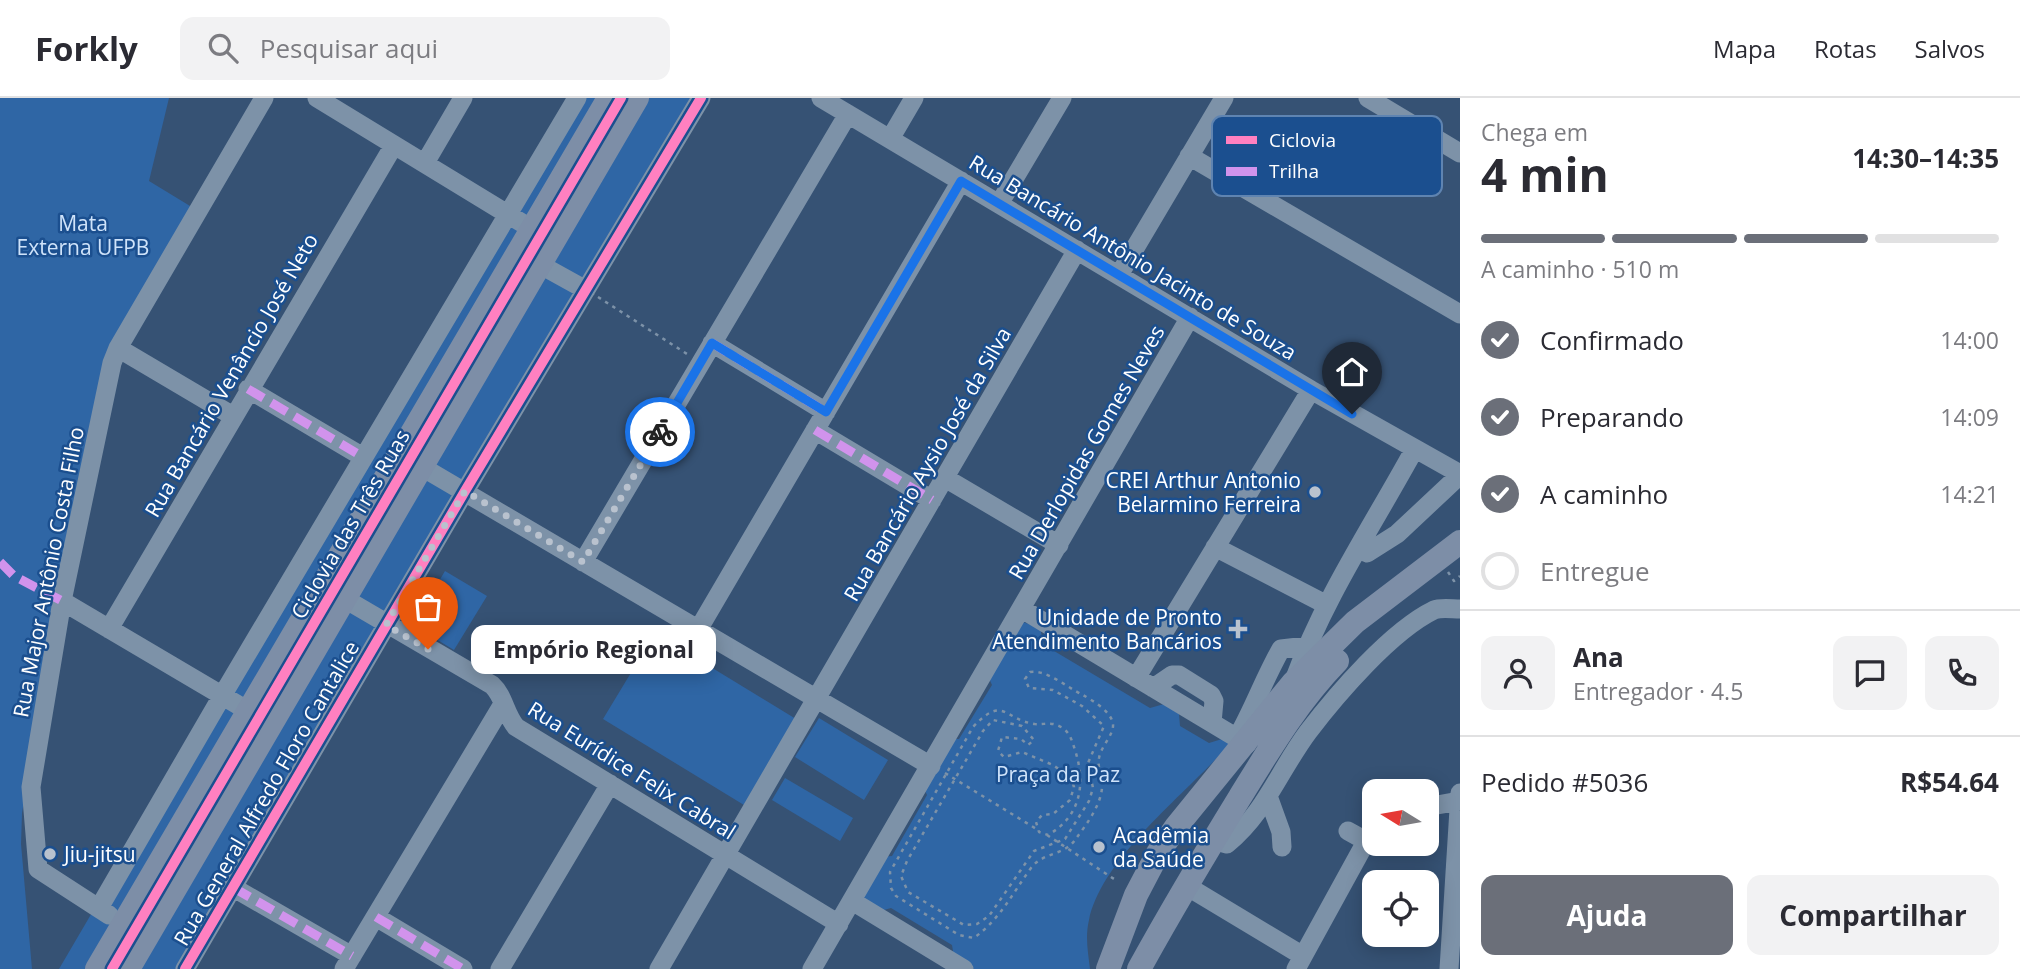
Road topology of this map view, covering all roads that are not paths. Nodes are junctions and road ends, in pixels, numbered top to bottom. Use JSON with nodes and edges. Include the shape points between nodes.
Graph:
{"nodes":[{"id":1,"x":264,"y":98,"type":"edge"},
{"id":2,"x":317,"y":98,"type":"edge"},
{"id":3,"x":463,"y":98,"type":"edge"},
{"id":4,"x":577,"y":98,"type":"edge"},
{"id":5,"x":609,"y":98,"type":"edge"},
{"id":6,"x":637,"y":98,"type":"edge"},
{"id":7,"x":701,"y":98,"type":"edge"},
{"id":8,"x":821,"y":98,"type":"edge"},
{"id":9,"x":914,"y":98,"type":"edge"},
{"id":10,"x":1062,"y":98,"type":"edge"},
{"id":11,"x":1224,"y":98,"type":"edge"},
{"id":12,"x":1368,"y":98,"type":"edge"},
{"id":13,"x":848,"y":114,"type":"junction"},
{"id":14,"x":1213,"y":116,"type":"edge"},
{"id":15,"x":1398,"y":116,"type":"edge"},
{"id":16,"x":1212,"y":118,"type":"edge"},
{"id":17,"x":890,"y":139,"type":"junction"},
{"id":18,"x":1442,"y":142,"type":"edge"},
{"id":19,"x":394,"y":145,"type":"junction"},
{"id":20,"x":1460,"y":153,"type":"edge"},
{"id":21,"x":1189,"y":156,"type":"junction"},
{"id":22,"x":425,"y":163,"type":"junction"},
{"id":23,"x":1212,"y":169,"type":"edge"},
{"id":24,"x":961,"y":181,"type":"junction"},
{"id":25,"x":1258,"y":196,"type":"edge"},
{"id":26,"x":999,"y":204,"type":"junction"},
{"id":27,"x":509,"y":214,"type":"junction"},
{"id":28,"x":532,"y":229,"type":"junction"},
{"id":29,"x":1077,"y":250,"type":"junction"},
{"id":30,"x":539,"y":264,"type":"junction"},
{"id":31,"x":1119,"y":275,"type":"junction"},
{"id":32,"x":586,"y":290,"type":"junction"},
{"id":33,"x":1460,"y":314,"type":"edge"},
{"id":34,"x":1190,"y":317,"type":"junction"},
{"id":35,"x":712,"y":343,"type":"junction"},
{"id":36,"x":118,"y":348,"type":"junction"},
{"id":37,"x":248,"y":389,"type":"junction"},
{"id":38,"x":1311,"y":390,"type":"junction"},
{"id":39,"x":826,"y":412,"type":"junction"},
{"id":40,"x":233,"y":416,"type":"junction"},
{"id":41,"x":815,"y":430,"type":"junction"},
{"id":42,"x":1414,"y":450,"type":"junction"},
{"id":43,"x":400,"y":454,"type":"junction"},
{"id":44,"x":363,"y":457,"type":"junction"},
{"id":45,"x":422,"y":467,"type":"junction"},
{"id":46,"x":1460,"y":474,"type":"edge"},
{"id":47,"x":945,"y":478,"type":"junction"},
{"id":48,"x":465,"y":491,"type":"junction"},
{"id":49,"x":932,"y":500,"type":"junction"},
{"id":50,"x":1460,"y":542,"type":"edge"},
{"id":51,"x":1059,"y":545,"type":"junction"},
{"id":52,"x":1215,"y":547,"type":"junction"},
{"id":53,"x":1361,"y":547,"type":"junction"},
{"id":54,"x":583,"y":562,"type":"junction"},
{"id":55,"x":1460,"y":562,"type":"edge"},
{"id":56,"x":345,"y":599,"type":"junction"},
{"id":57,"x":62,"y":601,"type":"junction"},
{"id":58,"x":1327,"y":606,"type":"junction"},
{"id":59,"x":1022,"y":609,"type":"junction"},
{"id":60,"x":1460,"y":609,"type":"edge"},
{"id":61,"x":386,"y":625,"type":"junction"},
{"id":62,"x":109,"y":629,"type":"junction"},
{"id":63,"x":698,"y":630,"type":"junction"},
{"id":64,"x":1307,"y":646,"type":"junction"},
{"id":65,"x":1145,"y":683,"type":"junction"},
{"id":66,"x":1293,"y":683,"type":"junction"},
{"id":67,"x":222,"y":696,"type":"junction"},
{"id":68,"x":816,"y":700,"type":"junction"},
{"id":69,"x":503,"y":704,"type":"junction"},
{"id":70,"x":250,"y":712,"type":"junction"},
{"id":71,"x":1242,"y":741,"type":"junction"},
{"id":72,"x":938,"y":770,"type":"junction"},
{"id":73,"x":610,"y":783,"type":"junction"},
{"id":74,"x":1460,"y":793,"type":"edge"},
{"id":75,"x":1268,"y":796,"type":"junction"},
{"id":76,"x":1459,"y":801,"type":"edge"},
{"id":77,"x":1439,"y":805,"type":"edge"},
{"id":78,"x":1191,"y":810,"type":"junction"},
{"id":79,"x":187,"y":819,"type":"junction"},
{"id":80,"x":1348,"y":831,"type":"dead end"},
{"id":81,"x":210,"y":832,"type":"junction"},
{"id":82,"x":1362,"y":832,"type":"edge"},
{"id":83,"x":1213,"y":840,"type":"junction"},
{"id":84,"x":1282,"y":847,"type":"dead end"},
{"id":85,"x":1362,"y":849,"type":"edge"},
{"id":86,"x":1158,"y":853,"type":"junction"},
{"id":87,"x":726,"y":856,"type":"junction"},
{"id":88,"x":1188,"y":881,"type":"junction"},
{"id":89,"x":233,"y":888,"type":"junction"},
{"id":90,"x":852,"y":901,"type":"junction"},
{"id":91,"x":99,"y":908,"type":"junction"},
{"id":92,"x":376,"y":917,"type":"junction"},
{"id":93,"x":125,"y":924,"type":"junction"},
{"id":94,"x":839,"y":924,"type":"junction"},
{"id":95,"x":348,"y":962,"type":"edge"},
{"id":96,"x":1300,"y":963,"type":"edge"},
{"id":97,"x":97,"y":969,"type":"edge"},
{"id":98,"x":128,"y":969,"type":"edge"},
{"id":99,"x":185,"y":969,"type":"edge"},
{"id":100,"x":463,"y":969,"type":"edge"},
{"id":101,"x":500,"y":969,"type":"edge"},
{"id":102,"x":659,"y":969,"type":"edge"},
{"id":103,"x":812,"y":969,"type":"edge"},
{"id":104,"x":964,"y":969,"type":"edge"},
{"id":105,"x":1108,"y":969,"type":"edge"},
{"id":106,"x":1139,"y":969,"type":"edge"},
{"id":107,"x":1449,"y":969,"type":"edge"}],
"edges":[{"from":1,"to":36,"type":"street","name":"Rua Major Antônio Costa Filho"},
{"from":2,"to":19,"type":"street"},
{"from":3,"to":22,"type":"street"},
{"from":4,"to":27,"type":"street"},
{"from":5,"to":28,"type":"main road"},
{"from":6,"to":30,"type":"main road","name":"Rua General Alfredo Floro Cantalice"},
{"from":7,"to":32,"type":"street","name":"Rua General Alfredo Floro Cantalice"},
{"from":8,"to":13,"type":"street","name":"Rua Bancário Antônio Jacinto de Souza"},
{"from":9,"to":17,"type":"street"},
{"from":10,"to":26,"type":"street"},
{"from":11,"to":14,"type":"street"},
{"from":12,"to":15,"type":"street"},
{"from":13,"to":17,"type":"street","name":"Rua Bancário Antônio Jacinto de Souza"},
{"from":13,"to":35,"type":"street"},
{"from":16,"to":21,"type":"street"},
{"from":17,"to":24,"type":"street","name":"Rua Bancário Antônio Jacinto de Souza"},
{"from":18,"to":20,"type":"street"},
{"from":19,"to":22,"type":"street"},
{"from":19,"to":37,"type":"street","name":"Rua Bancário Venâncio José Neto"},
{"from":21,"to":23,"type":"street"},
{"from":21,"to":31,"type":"street"},
{"from":22,"to":27,"type":"street"},
{"from":24,"to":26,"type":"street","name":"Rua Bancário Antônio Jacinto de Souza"},
{"from":24,"to":39,"type":"street"},
{"from":25,"to":33,"type":"street"},
{"from":26,"to":29,"type":"street","name":"Rua Bancário Antônio Jacinto de Souza"},
{"from":27,"to":28,"type":"street"},
{"from":27,"to":44,"type":"street"},
{"from":28,"to":43,"type":"main road"},
{"from":29,"to":31,"type":"street","name":"Rua Bancário Antônio Jacinto de Souza"},
{"from":29,"to":47,"type":"street","name":"Rua Bancário Aysio José da Silva"},
{"from":30,"to":32,"type":"street"},
{"from":30,"to":45,"type":"main road","name":"Rua General Alfredo Floro Cantalice"},
{"from":31,"to":34,"type":"street","name":"Rua Bancário Antônio Jacinto de Souza"},
{"from":32,"to":48,"type":"street","name":"Rua General Alfredo Floro Cantalice"},
{"from":34,"to":38,"type":"street","name":"Rua Bancário Antônio Jacinto de Souza"},
{"from":34,"to":51,"type":"street","name":"Rua Derlopidas Gomes Neves"},
{"from":35,"to":39,"type":"street"},
{"from":35,"to":54,"type":"street"},
{"from":36,"to":40,"type":"street"},
{"from":36,"to":57,"type":"street","name":"Rua Major Antônio Costa Filho"},
{"from":37,"to":40,"type":"street","name":"Rua Bancário Venâncio José Neto"},
{"from":37,"to":44,"type":"street"},
{"from":38,"to":42,"type":"street","name":"Rua Bancário Antônio Jacinto de Souza"},
{"from":38,"to":52,"type":"street"},
{"from":39,"to":41,"type":"street"},
{"from":40,"to":62,"type":"street","name":"Rua Bancário Venâncio José Neto"},
{"from":41,"to":49,"type":"street"},
{"from":41,"to":63,"type":"street"},
{"from":42,"to":46,"type":"street","name":"Rua Bancário Antônio Jacinto de Souza"},
{"from":42,"to":53,"type":"street"},
{"from":43,"to":45,"type":"street"},
{"from":43,"to":70,"type":"main road"},
{"from":44,"to":67,"type":"street"},
{"from":45,"to":48,"type":"street"},
{"from":45,"to":56,"type":"main road","name":"Rua General Alfredo Floro Cantalice"},
{"from":46,"to":53,"type":"street","via":[[1397,534],[1367,553]]},
{"from":47,"to":49,"type":"street","name":"Rua Bancário Aysio José da Silva"},
{"from":47,"to":51,"type":"street"},
{"from":48,"to":54,"type":"street"},
{"from":48,"to":61,"type":"street","name":"Rua General Alfredo Floro Cantalice"},
{"from":49,"to":68,"type":"street","name":"Rua Bancário Aysio José da Silva"},
{"from":50,"to":66,"type":"main road","via":[[1355,622]]},
{"from":51,"to":59,"type":"street","name":"Rua Derlopidas Gomes Neves"},
{"from":52,"to":58,"type":"street"},
{"from":52,"to":65,"type":"street"},
{"from":53,"to":58,"type":"street"},
{"from":54,"to":63,"type":"street"},
{"from":55,"to":83,"type":"main road","via":[[1364,634],[1318,680]]},
{"from":56,"to":61,"type":"street","name":"Rua Eurídice Felix Cabral"},
{"from":56,"to":81,"type":"main road","name":"Rua General Alfredo Floro Cantalice"},
{"from":57,"to":62,"type":"street"},
{"from":57,"to":91,"type":"street","name":"Rua Major Antônio Costa Filho","via":[[31,787],[38,869]]},
{"from":58,"to":64,"type":"street"},
{"from":59,"to":65,"type":"street"},
{"from":59,"to":72,"type":"street","name":"Rua Derlopidas Gomes Neves"},
{"from":60,"to":75,"type":"street","via":[[1436,609],[1410,625],[1354,677],[1307,734]]},
{"from":61,"to":69,"type":"street","name":"Rua Eurídice Felix Cabral","via":[[492,685]]},
{"from":61,"to":89,"type":"street","name":"Rua General Alfredo Floro Cantalice"},
{"from":62,"to":67,"type":"street"},
{"from":63,"to":68,"type":"street"},
{"from":64,"to":66,"type":"street"},
{"from":64,"to":71,"type":"street","via":[[1282,649],[1261,685]]},
{"from":65,"to":71,"type":"street"},
{"from":66,"to":71,"type":"main road"},
{"from":67,"to":70,"type":"street"},
{"from":67,"to":91,"type":"street"},
{"from":68,"to":72,"type":"street"},
{"from":68,"to":87,"type":"street","name":"Rua Bancário Aysio José da Silva"},
{"from":69,"to":73,"type":"street","name":"Rua Eurídice Felix Cabral","via":[[516,727]]},
{"from":69,"to":92,"type":"street"},
{"from":70,"to":79,"type":"main road"},
{"from":71,"to":78,"type":"main road"},
{"from":72,"to":90,"type":"street","name":"Rua Derlopidas Gomes Neves"},
{"from":73,"to":87,"type":"street","name":"Rua Eurídice Felix Cabral"},
{"from":73,"to":101,"type":"street"},
{"from":74,"to":76,"type":"street"},
{"from":75,"to":83,"type":"street","via":[[1258,827],[1227,844]]},
{"from":75,"to":84,"type":"street"},
{"from":76,"to":77,"type":"street"},
{"from":76,"to":107,"type":"street"},
{"from":78,"to":83,"type":"main road","via":[[1190,824],[1196,835]]},
{"from":78,"to":86,"type":"main road"},
{"from":79,"to":81,"type":"street"},
{"from":79,"to":93,"type":"main road"},
{"from":80,"to":82,"type":"street"},
{"from":81,"to":98,"type":"main road","name":"Rua General Alfredo Floro Cantalice"},
{"from":83,"to":88,"type":"main road"},
{"from":85,"to":96,"type":"street"},
{"from":86,"to":88,"type":"main road","via":[[1170,847],[1187,854]]},
{"from":86,"to":105,"type":"main road","via":[[1136,895]]},
{"from":87,"to":94,"type":"street","name":"Rua Eurídice Felix Cabral"},
{"from":87,"to":102,"type":"street","name":"Rua Bancário Aysio José da Silva"},
{"from":88,"to":96,"type":"street"},
{"from":88,"to":106,"type":"main road"},
{"from":89,"to":95,"type":"street"},
{"from":89,"to":99,"type":"street","name":"Rua General Alfredo Floro Cantalice"},
{"from":90,"to":94,"type":"street","name":"Rua Derlopidas Gomes Neves"},
{"from":90,"to":104,"type":"street"},
{"from":91,"to":93,"type":"street","name":"Rua Major Antônio Costa Filho"},
{"from":92,"to":95,"type":"street"},
{"from":92,"to":100,"type":"street"},
{"from":93,"to":97,"type":"main road"},
{"from":94,"to":103,"type":"street","name":"Rua Derlopidas Gomes Neves"}]}
